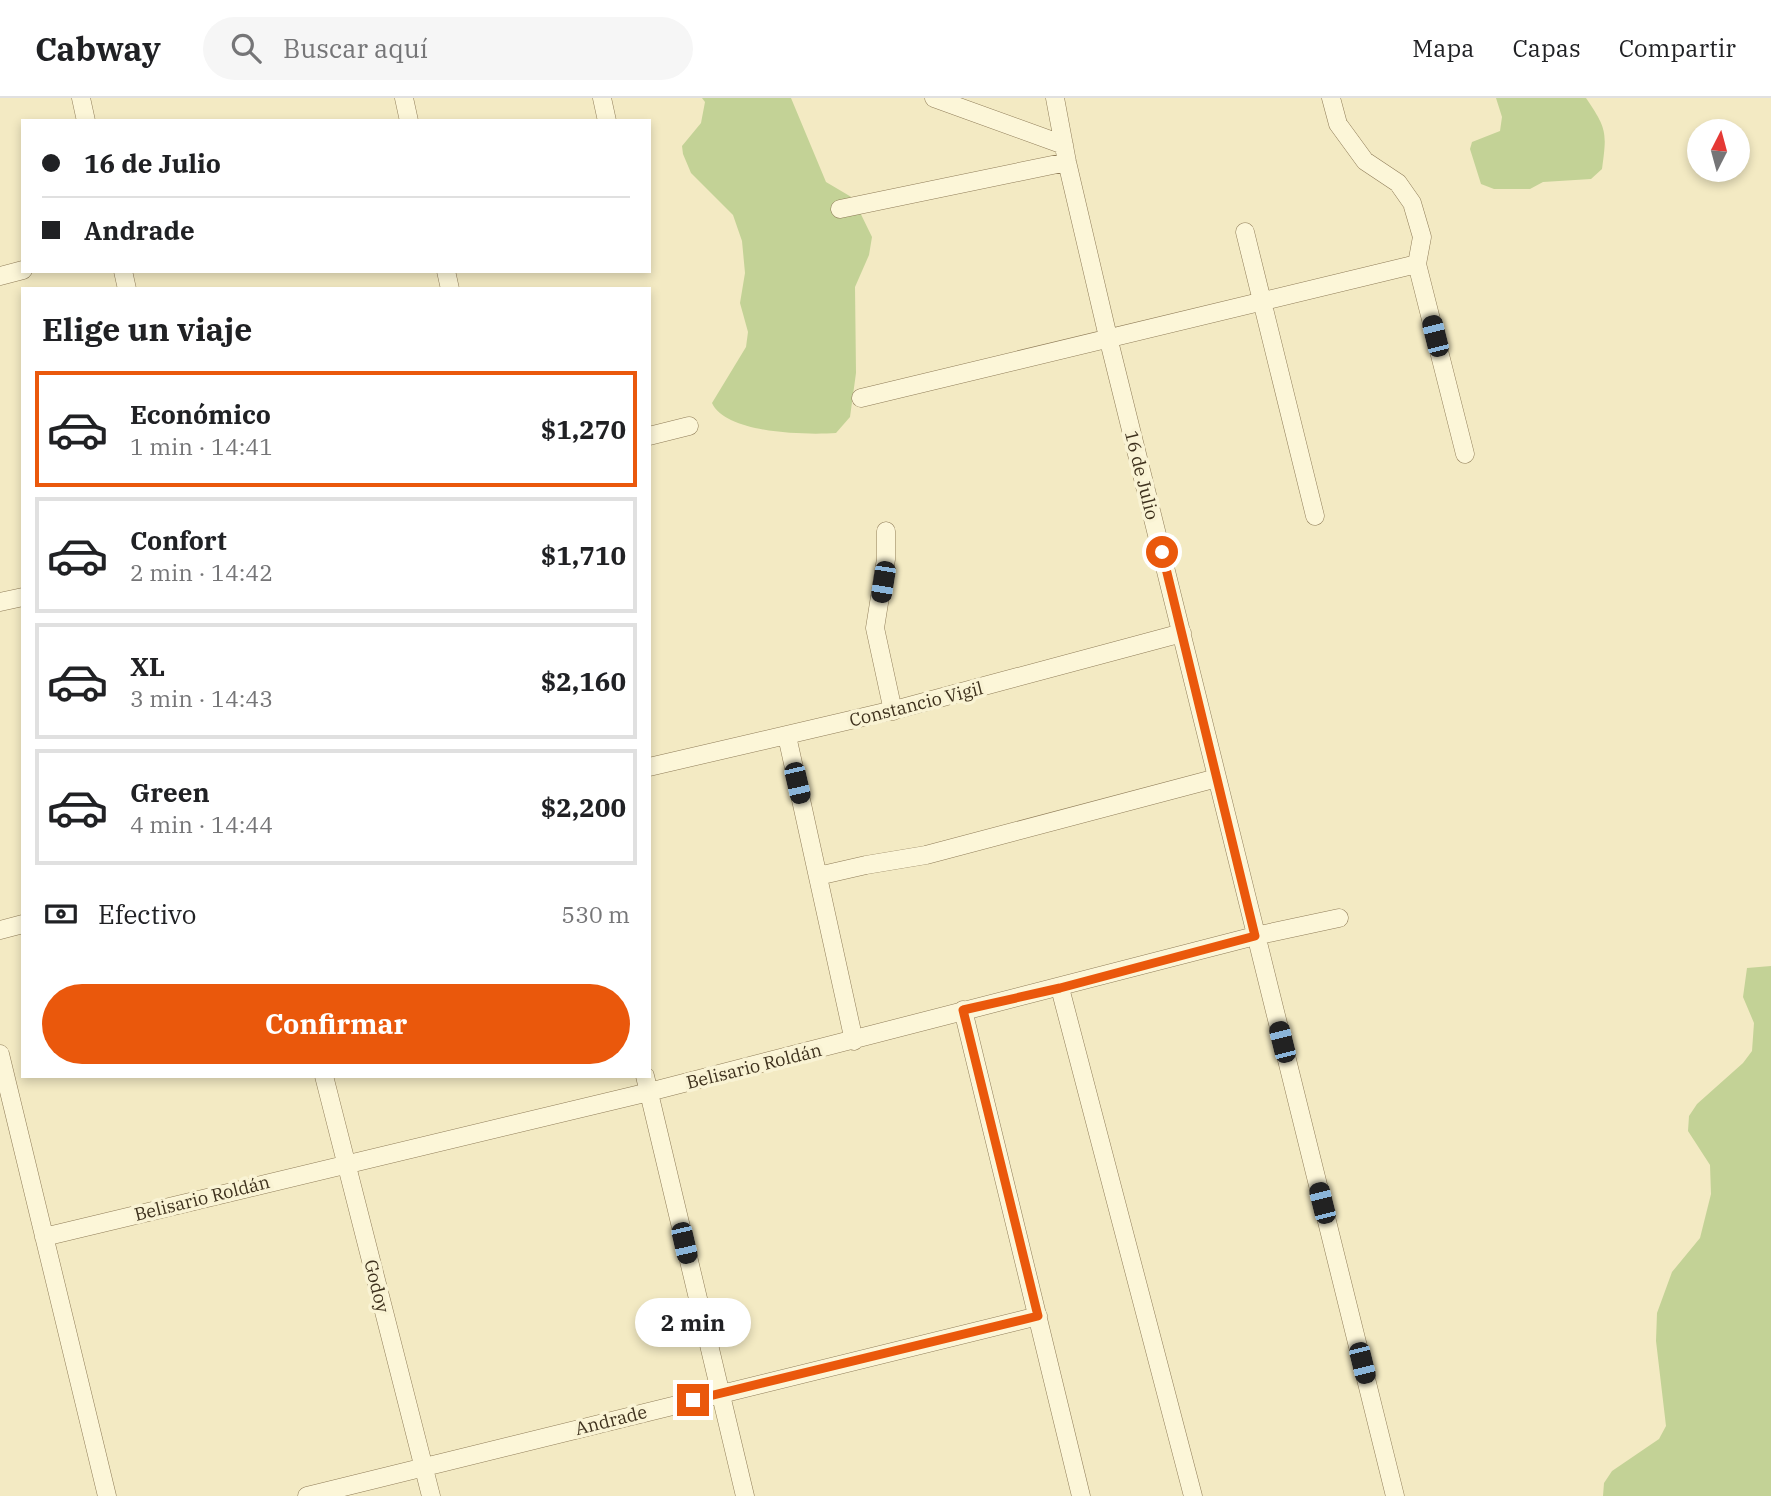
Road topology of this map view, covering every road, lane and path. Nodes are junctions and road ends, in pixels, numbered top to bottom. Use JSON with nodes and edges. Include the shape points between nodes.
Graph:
{"nodes":[{"id":1,"x":80,"y":98,"type":"edge"},
{"id":2,"x":404,"y":98,"type":"edge"},
{"id":3,"x":602,"y":98,"type":"edge"},
{"id":4,"x":934,"y":98,"type":"edge"},
{"id":5,"x":1055,"y":98,"type":"edge"},
{"id":6,"x":1331,"y":98,"type":"edge"},
{"id":7,"x":85,"y":119,"type":"edge"},
{"id":8,"x":409,"y":119,"type":"edge"},
{"id":9,"x":607,"y":119,"type":"edge"},
{"id":10,"x":1066,"y":154,"type":"junction"},
{"id":11,"x":840,"y":209,"type":"dead end"},
{"id":12,"x":1245,"y":232,"type":"dead end"},
{"id":13,"x":1417,"y":264,"type":"junction"},
{"id":14,"x":21,"y":271,"type":"edge"},
{"id":15,"x":0,"y":276,"type":"edge"},
{"id":16,"x":1262,"y":301,"type":"junction"},
{"id":17,"x":1108,"y":337,"type":"junction"},
{"id":18,"x":862,"y":398,"type":"dead end"},
{"id":19,"x":690,"y":426,"type":"dead end"},
{"id":20,"x":651,"y":436,"type":"edge"},
{"id":21,"x":1465,"y":454,"type":"dead end"},
{"id":22,"x":1315,"y":516,"type":"dead end"},
{"id":23,"x":886,"y":531,"type":"dead end"},
{"id":24,"x":21,"y":597,"type":"edge"},
{"id":25,"x":0,"y":602,"type":"edge"},
{"id":26,"x":1182,"y":633,"type":"junction"},
{"id":27,"x":893,"y":711,"type":"junction"},
{"id":28,"x":787,"y":736,"type":"junction"},
{"id":29,"x":651,"y":766,"type":"edge"},
{"id":30,"x":1217,"y":778,"type":"junction"},
{"id":31,"x":818,"y":876,"type":"junction"},
{"id":32,"x":1339,"y":918,"type":"dead end"},
{"id":33,"x":21,"y":925,"type":"edge"},
{"id":34,"x":0,"y":930,"type":"edge"},
{"id":35,"x":1255,"y":936,"type":"junction"},
{"id":36,"x":1060,"y":988,"type":"junction"},
{"id":37,"x":963,"y":1010,"type":"junction"},
{"id":38,"x":854,"y":1041,"type":"junction"},
{"id":39,"x":0,"y":1054,"type":"edge"},
{"id":40,"x":325,"y":1078,"type":"edge"},
{"id":41,"x":647,"y":1084,"type":"edge"},
{"id":42,"x":346,"y":1163,"type":"junction"},
{"id":43,"x":44,"y":1237,"type":"junction"},
{"id":44,"x":1038,"y":1316,"type":"junction"},
{"id":45,"x":720,"y":1393,"type":"junction"},
{"id":46,"x":424,"y":1467,"type":"junction"},
{"id":47,"x":107,"y":1496,"type":"edge"},
{"id":48,"x":307,"y":1496,"type":"edge"},
{"id":49,"x":431,"y":1496,"type":"edge"},
{"id":50,"x":746,"y":1496,"type":"edge"},
{"id":51,"x":1081,"y":1496,"type":"edge"},
{"id":52,"x":1193,"y":1496,"type":"edge"},
{"id":53,"x":1395,"y":1496,"type":"edge"}],
"edges":[{"from":1,"to":7,"type":"street"},
{"from":2,"to":8,"type":"street"},
{"from":3,"to":9,"type":"street"},
{"from":4,"to":10,"type":"street"},
{"from":5,"to":10,"type":"street","name":"16 de Julio"},
{"from":6,"to":13,"type":"street","via":[[1338,124],[1365,161],[1398,183],[1412,203],[1422,237]]},
{"from":10,"to":11,"type":"street"},
{"from":10,"to":17,"type":"street","name":"16 de Julio"},
{"from":12,"to":16,"type":"street"},
{"from":13,"to":16,"type":"street"},
{"from":13,"to":21,"type":"street"},
{"from":14,"to":15,"type":"street"},
{"from":16,"to":17,"type":"street"},
{"from":16,"to":22,"type":"street"},
{"from":17,"to":18,"type":"street"},
{"from":17,"to":26,"type":"street","name":"16 de Julio"},
{"from":19,"to":20,"type":"street"},
{"from":23,"to":27,"type":"street","via":[[875,628]]},
{"from":24,"to":25,"type":"street"},
{"from":26,"to":27,"type":"street","name":"Constancio Vigil"},
{"from":26,"to":30,"type":"street","name":"16 de Julio"},
{"from":27,"to":28,"type":"street","name":"Constancio Vigil"},
{"from":28,"to":29,"type":"street","name":"Constancio Vigil"},
{"from":28,"to":31,"type":"street"},
{"from":30,"to":31,"type":"street","via":[[926,855]]},
{"from":30,"to":35,"type":"street","name":"16 de Julio"},
{"from":31,"to":38,"type":"street"},
{"from":32,"to":35,"type":"street","name":"Belisario Roldán"},
{"from":33,"to":34,"type":"street"},
{"from":35,"to":36,"type":"street","name":"Belisario Roldán"},
{"from":35,"to":53,"type":"street","name":"16 de Julio"},
{"from":36,"to":37,"type":"street","name":"Belisario Roldán"},
{"from":36,"to":52,"type":"street"},
{"from":37,"to":38,"type":"street","name":"Belisario Roldán"},
{"from":37,"to":44,"type":"street"},
{"from":38,"to":41,"type":"street","name":"Belisario Roldán"},
{"from":39,"to":43,"type":"street"},
{"from":40,"to":42,"type":"street","name":"Godoy"},
{"from":41,"to":42,"type":"street","name":"Belisario Roldán"},
{"from":41,"to":45,"type":"street"},
{"from":42,"to":43,"type":"street","name":"Belisario Roldán"},
{"from":42,"to":46,"type":"street","name":"Godoy"},
{"from":43,"to":47,"type":"street"},
{"from":44,"to":45,"type":"street","name":"Andrade"},
{"from":44,"to":51,"type":"street"},
{"from":45,"to":46,"type":"street","name":"Andrade"},
{"from":45,"to":50,"type":"street"},
{"from":46,"to":48,"type":"street","name":"Andrade"},
{"from":46,"to":49,"type":"street","name":"Godoy"}]}
